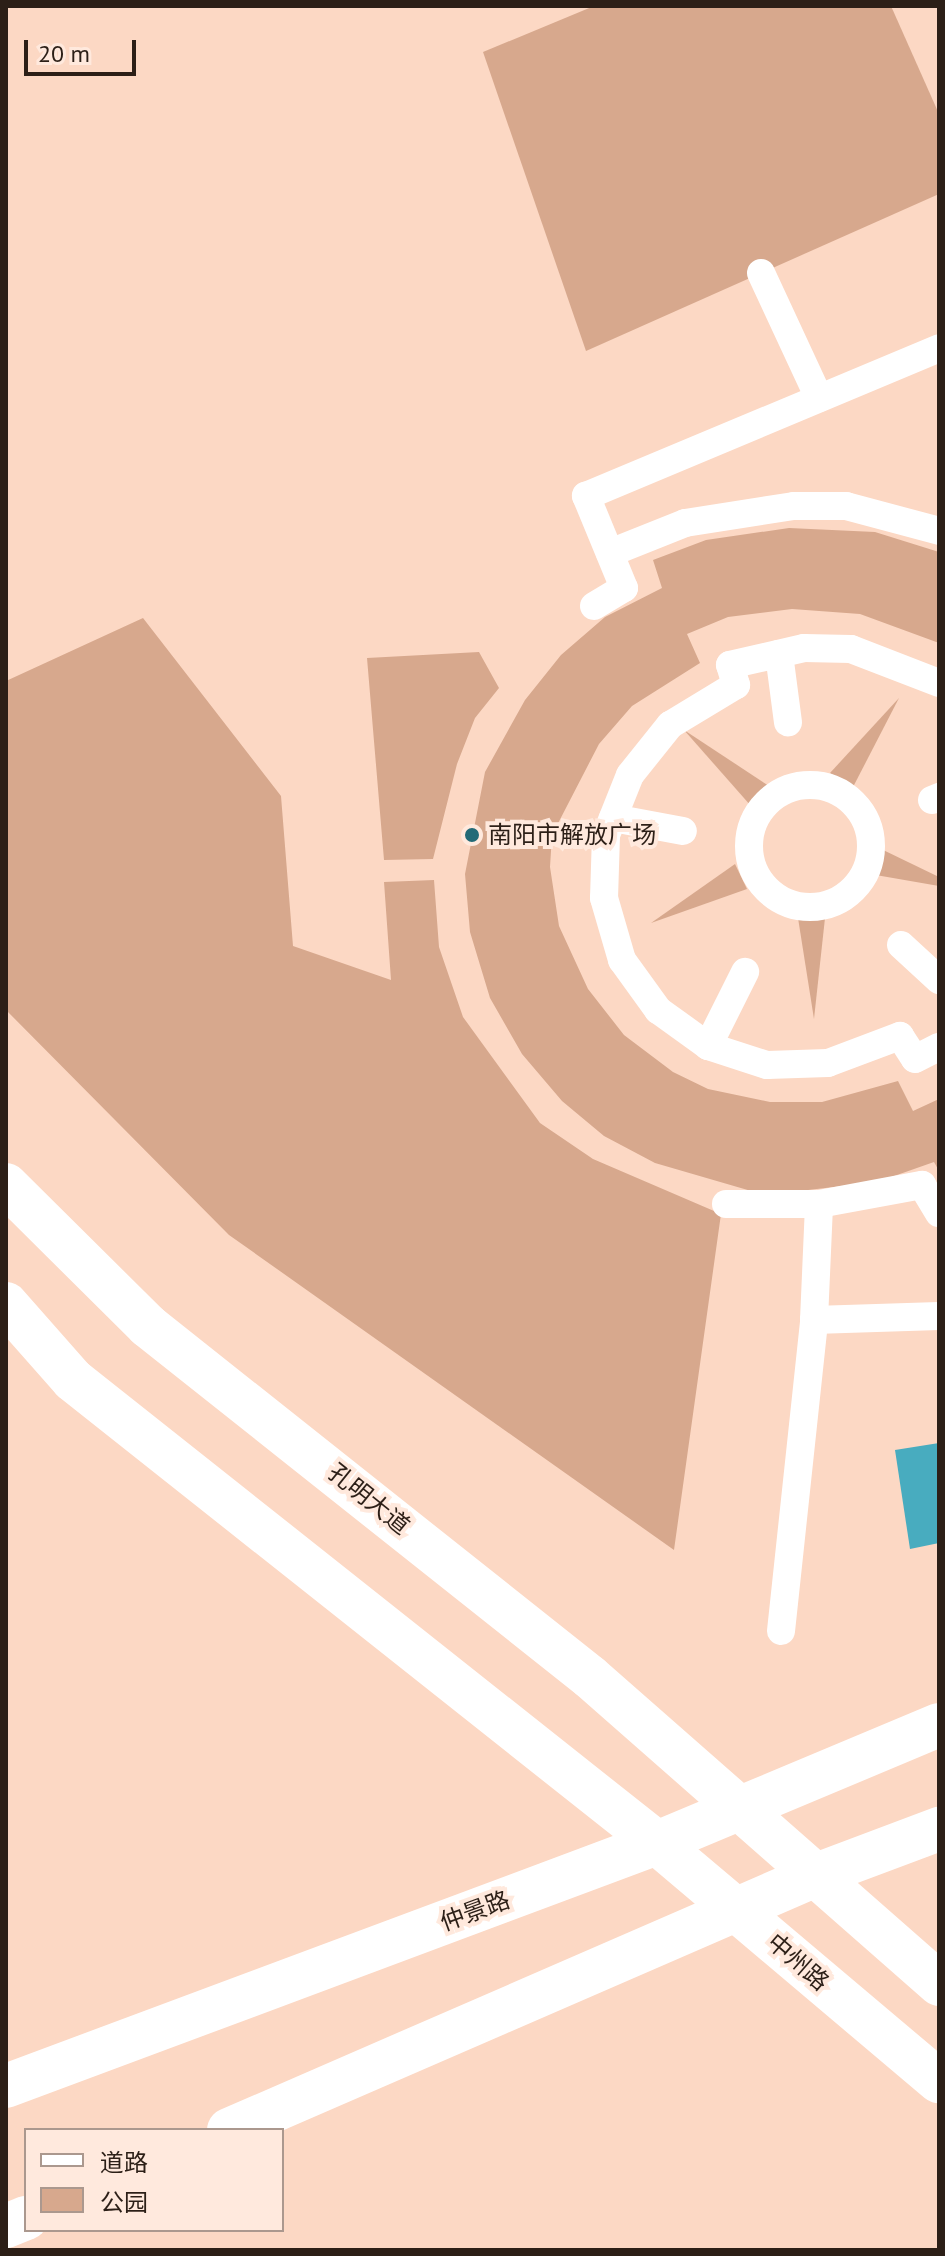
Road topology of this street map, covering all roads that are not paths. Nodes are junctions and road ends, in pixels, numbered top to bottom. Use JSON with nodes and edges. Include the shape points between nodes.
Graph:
{"nodes":[{"id":1,"x":761,"y":273,"type":"dead end"},
{"id":2,"x":939,"y":348,"type":"edge"},
{"id":3,"x":819,"y":398,"type":"junction"},
{"id":4,"x":939,"y":531,"type":"edge"},
{"id":5,"x":610,"y":553,"type":"junction"},
{"id":6,"x":594,"y":606,"type":"dead end"},
{"id":7,"x":779,"y":654,"type":"junction"},
{"id":8,"x":939,"y":683,"type":"edge"},
{"id":9,"x":788,"y":722,"type":"dead end"},
{"id":10,"x":855,"y":804,"type":"joint"},
{"id":11,"x":613,"y":818,"type":"junction"},
{"id":12,"x":683,"y":831,"type":"dead end"},
{"id":13,"x":901,"y":945,"type":"dead end"},
{"id":14,"x":745,"y":972,"type":"dead end"},
{"id":15,"x":939,"y":980,"type":"edge"},
{"id":16,"x":708,"y":1046,"type":"junction"},
{"id":17,"x":939,"y":1047,"type":"edge"},
{"id":18,"x":6,"y":1185,"type":"edge"},
{"id":19,"x":726,"y":1204,"type":"dead end"},
{"id":20,"x":819,"y":1204,"type":"junction"},
{"id":21,"x":939,"y":1213,"type":"edge"},
{"id":22,"x":6,"y":1304,"type":"edge"},
{"id":23,"x":939,"y":1316,"type":"edge"},
{"id":24,"x":814,"y":1320,"type":"junction"},
{"id":25,"x":781,"y":1631,"type":"dead end"},
{"id":26,"x":939,"y":1725,"type":"edge"},
{"id":27,"x":739,"y":1807,"type":"junction"},
{"id":28,"x":939,"y":1829,"type":"edge"},
{"id":29,"x":657,"y":1843,"type":"junction"},
{"id":30,"x":811,"y":1877,"type":"junction"},
{"id":31,"x":739,"y":1910,"type":"junction"},
{"id":32,"x":939,"y":1984,"type":"edge"},
{"id":33,"x":939,"y":2081,"type":"edge"},
{"id":34,"x":6,"y":2086,"type":"edge"},
{"id":35,"x":234,"y":2128,"type":"edge"}],
"edges":[{"from":1,"to":3,"type":"street"},
{"from":2,"to":3,"type":"street"},
{"from":3,"to":5,"type":"street","via":[[586,496]]},
{"from":4,"to":5,"type":"street","via":[[846,506],[794,506],[685,523]]},
{"from":5,"to":6,"type":"street","via":[[624,588]]},
{"from":7,"to":8,"type":"street","via":[[851,649]]},
{"from":7,"to":9,"type":"street"},
{"from":7,"to":11,"type":"street","via":[[730,665],[736,685],[670,725],[630,775]]},
{"from":10,"to":10,"type":"street","via":[[871,841],[862,881],[830,905],[810,908],[771,894],[750,861],[749,841],[764,805],[789,789],[819,785]]},
{"from":11,"to":12,"type":"street"},
{"from":11,"to":16,"type":"street","via":[[604,898],[614,942],[658,1010]]},
{"from":13,"to":15,"type":"street"},
{"from":14,"to":16,"type":"street"},
{"from":16,"to":17,"type":"street","via":[[767,1065],[828,1063],[900,1036],[915,1059]]},
{"from":18,"to":27,"type":"main road","name":"孔明大道","via":[[148,1326],[590,1677]]},
{"from":19,"to":20,"type":"street"},
{"from":20,"to":21,"type":"street","via":[[922,1185]]},
{"from":20,"to":24,"type":"street"},
{"from":22,"to":29,"type":"main road","via":[[73,1380]]},
{"from":23,"to":24,"type":"street"},
{"from":24,"to":25,"type":"street"},
{"from":26,"to":27,"type":"main road","name":"仲景路"},
{"from":27,"to":29,"type":"main road","name":"仲景路"},
{"from":27,"to":30,"type":"main road"},
{"from":28,"to":30,"type":"main road"},
{"from":29,"to":31,"type":"main road","name":"中州路"},
{"from":29,"to":34,"type":"main road","name":"仲景路"},
{"from":30,"to":31,"type":"main road"},
{"from":30,"to":32,"type":"main road"},
{"from":31,"to":33,"type":"main road","name":"中州路"},
{"from":31,"to":35,"type":"main road"}]}
